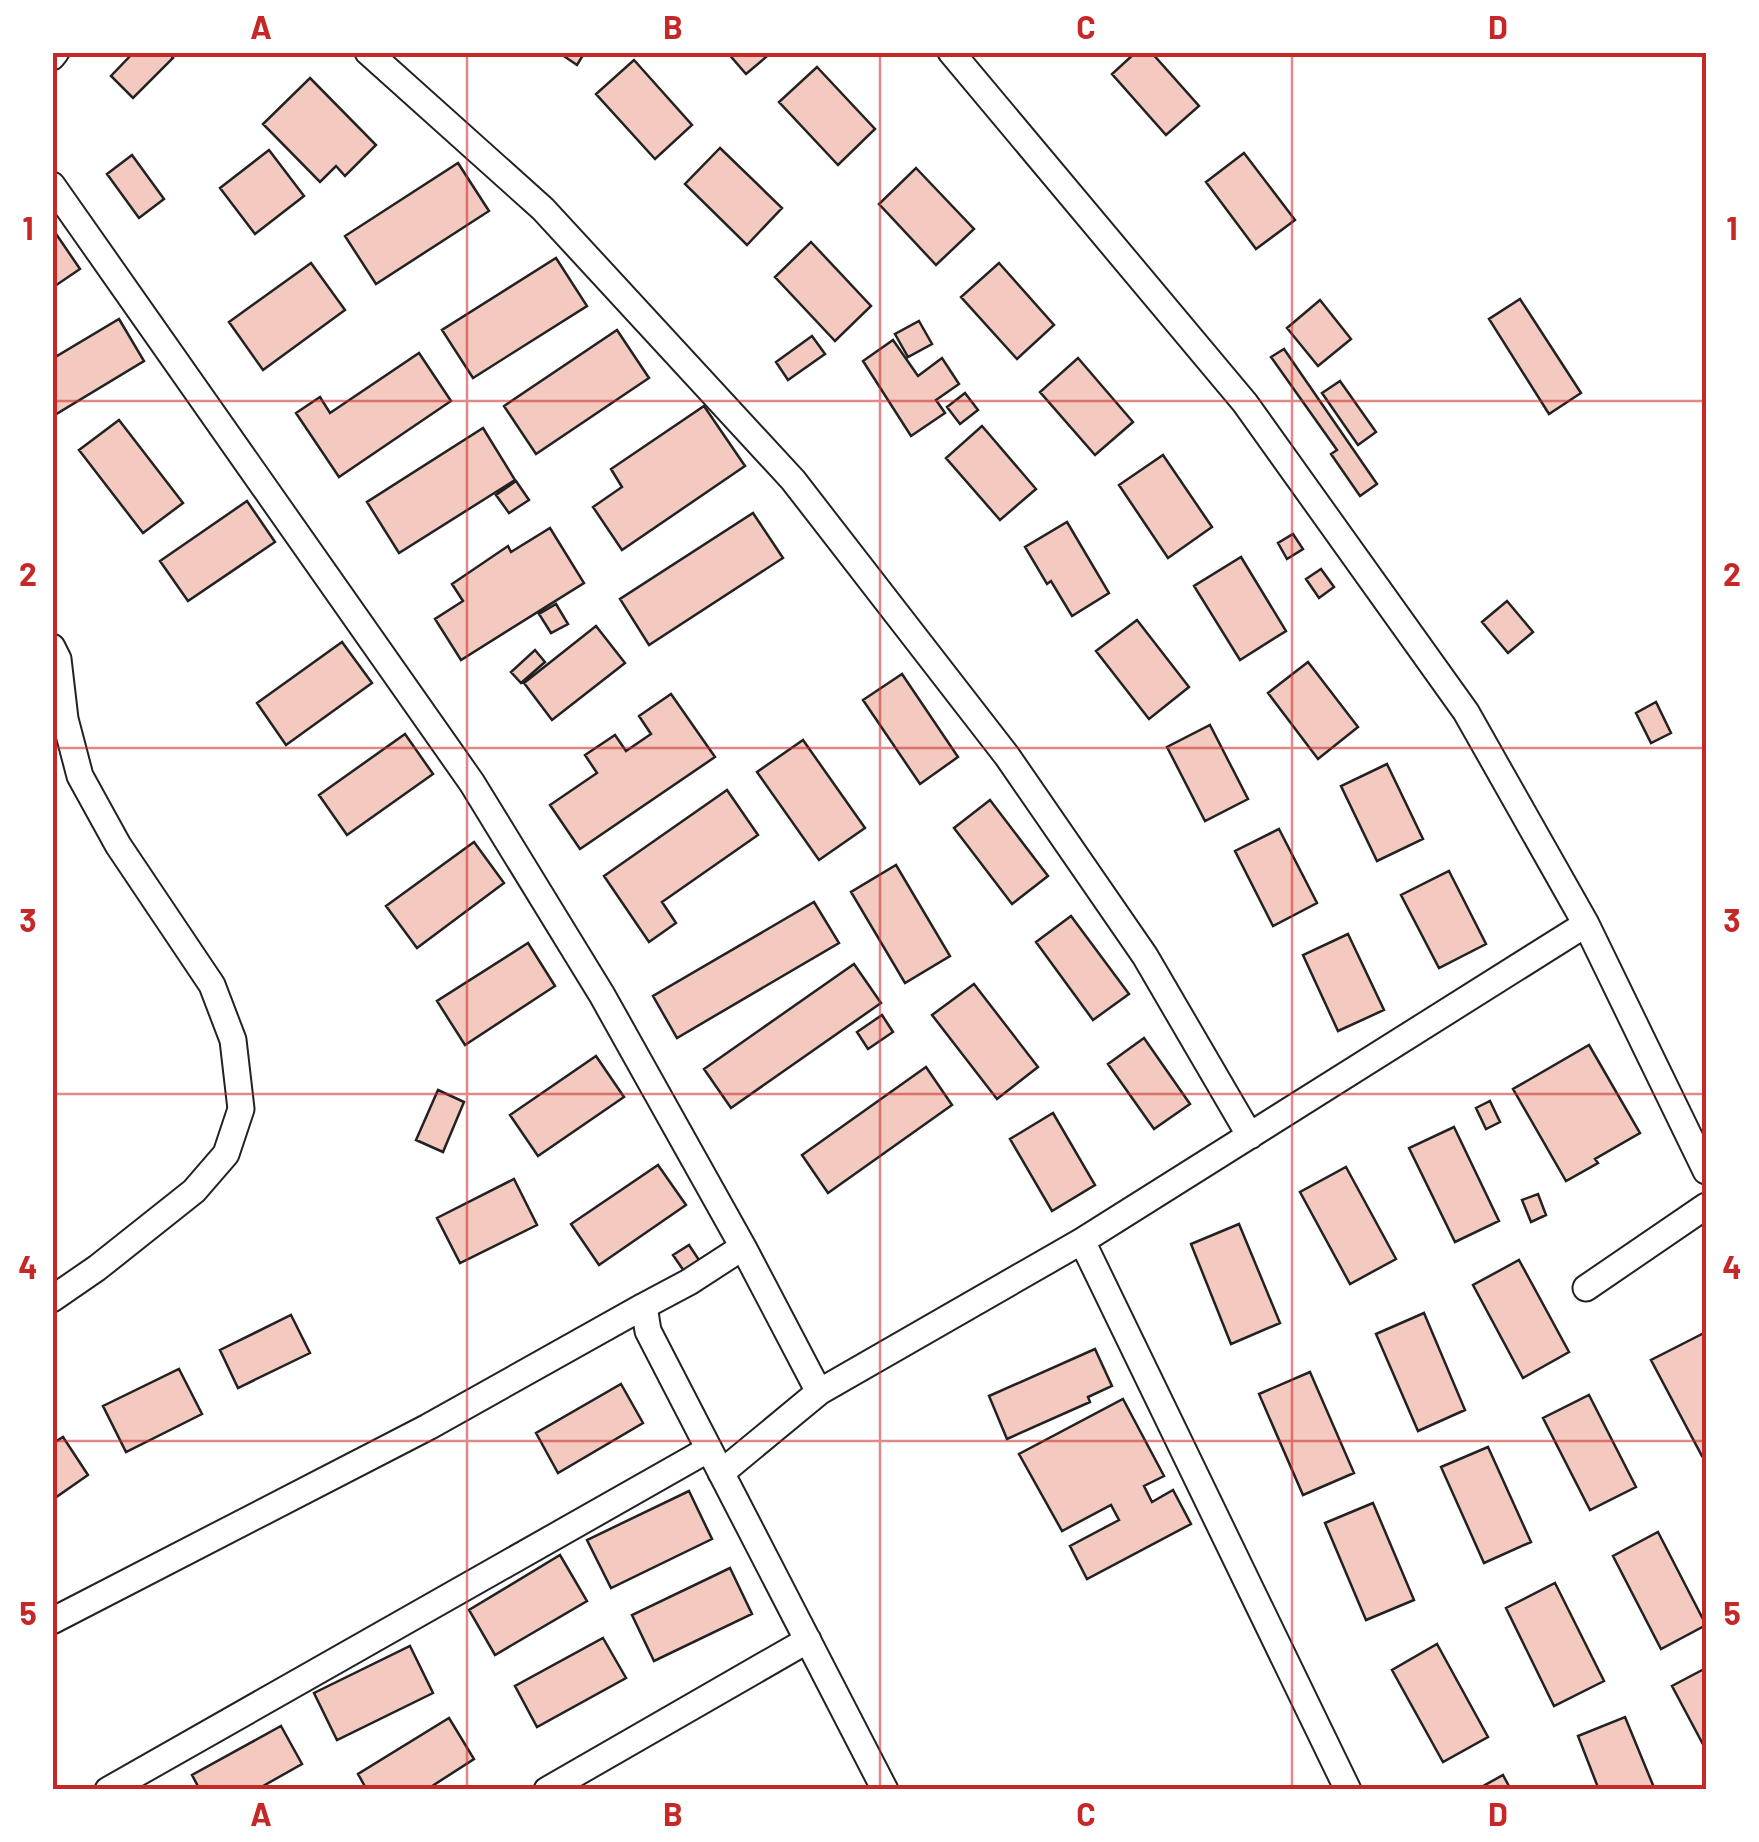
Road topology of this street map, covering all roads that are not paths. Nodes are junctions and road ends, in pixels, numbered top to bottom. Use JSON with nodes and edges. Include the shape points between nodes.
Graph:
{"nodes":[{"id":1,"x":368,"y":52,"type":"edge"},
{"id":2,"x":951,"y":52,"type":"edge"},
{"id":3,"x":52,"y":185,"type":"edge"},
{"id":4,"x":52,"y":647,"type":"edge"},
{"id":5,"x":1586,"y":924,"type":"junction"},
{"id":6,"x":1250,"y":1136,"type":"junction"},
{"id":7,"x":1706,"y":1171,"type":"edge"},
{"id":8,"x":1706,"y":1206,"type":"edge"},
{"id":9,"x":1082,"y":1241,"type":"junction"},
{"id":10,"x":743,"y":1247,"type":"junction"},
{"id":11,"x":1586,"y":1288,"type":"dead end"},
{"id":12,"x":52,"y":1299,"type":"edge"},
{"id":13,"x":644,"y":1306,"type":"junction"},
{"id":14,"x":820,"y":1392,"type":"junction"},
{"id":15,"x":709,"y":1448,"type":"junction"},
{"id":16,"x":722,"y":1473,"type":"junction"},
{"id":17,"x":52,"y":1621,"type":"edge"},
{"id":18,"x":808,"y":1640,"type":"junction"},
{"id":19,"x":108,"y":1790,"type":"edge"},
{"id":20,"x":547,"y":1790,"type":"edge"},
{"id":21,"x":885,"y":1790,"type":"edge"},
{"id":22,"x":1348,"y":1790,"type":"edge"}],
"edges":[{"from":1,"to":6,"type":"street","via":[[544,209],[792,480],[1007,756],[1145,956]]},
{"from":2,"to":5,"type":"street","via":[[1245,403],[1466,712]]},
{"from":3,"to":10,"type":"street","via":[[472,782],[602,995]]},
{"from":4,"to":12,"type":"street","via":[[80,776],[118,846],[212,985],[234,1040],[241,1109],[226,1154],[194,1191]]},
{"from":5,"to":6,"type":"street"},
{"from":5,"to":7,"type":"street"},
{"from":6,"to":9,"type":"street"},
{"from":8,"to":11,"type":"street"},
{"from":9,"to":14,"type":"street"},
{"from":9,"to":22,"type":"street"},
{"from":10,"to":13,"type":"street"},
{"from":10,"to":14,"type":"street"},
{"from":13,"to":15,"type":"street","via":[[648,1331]]},
{"from":13,"to":17,"type":"street","via":[[428,1427]]},
{"from":14,"to":16,"type":"street"},
{"from":15,"to":16,"type":"street"},
{"from":15,"to":19,"type":"street"},
{"from":16,"to":18,"type":"street"},
{"from":18,"to":20,"type":"street"},
{"from":18,"to":21,"type":"street"}]}
